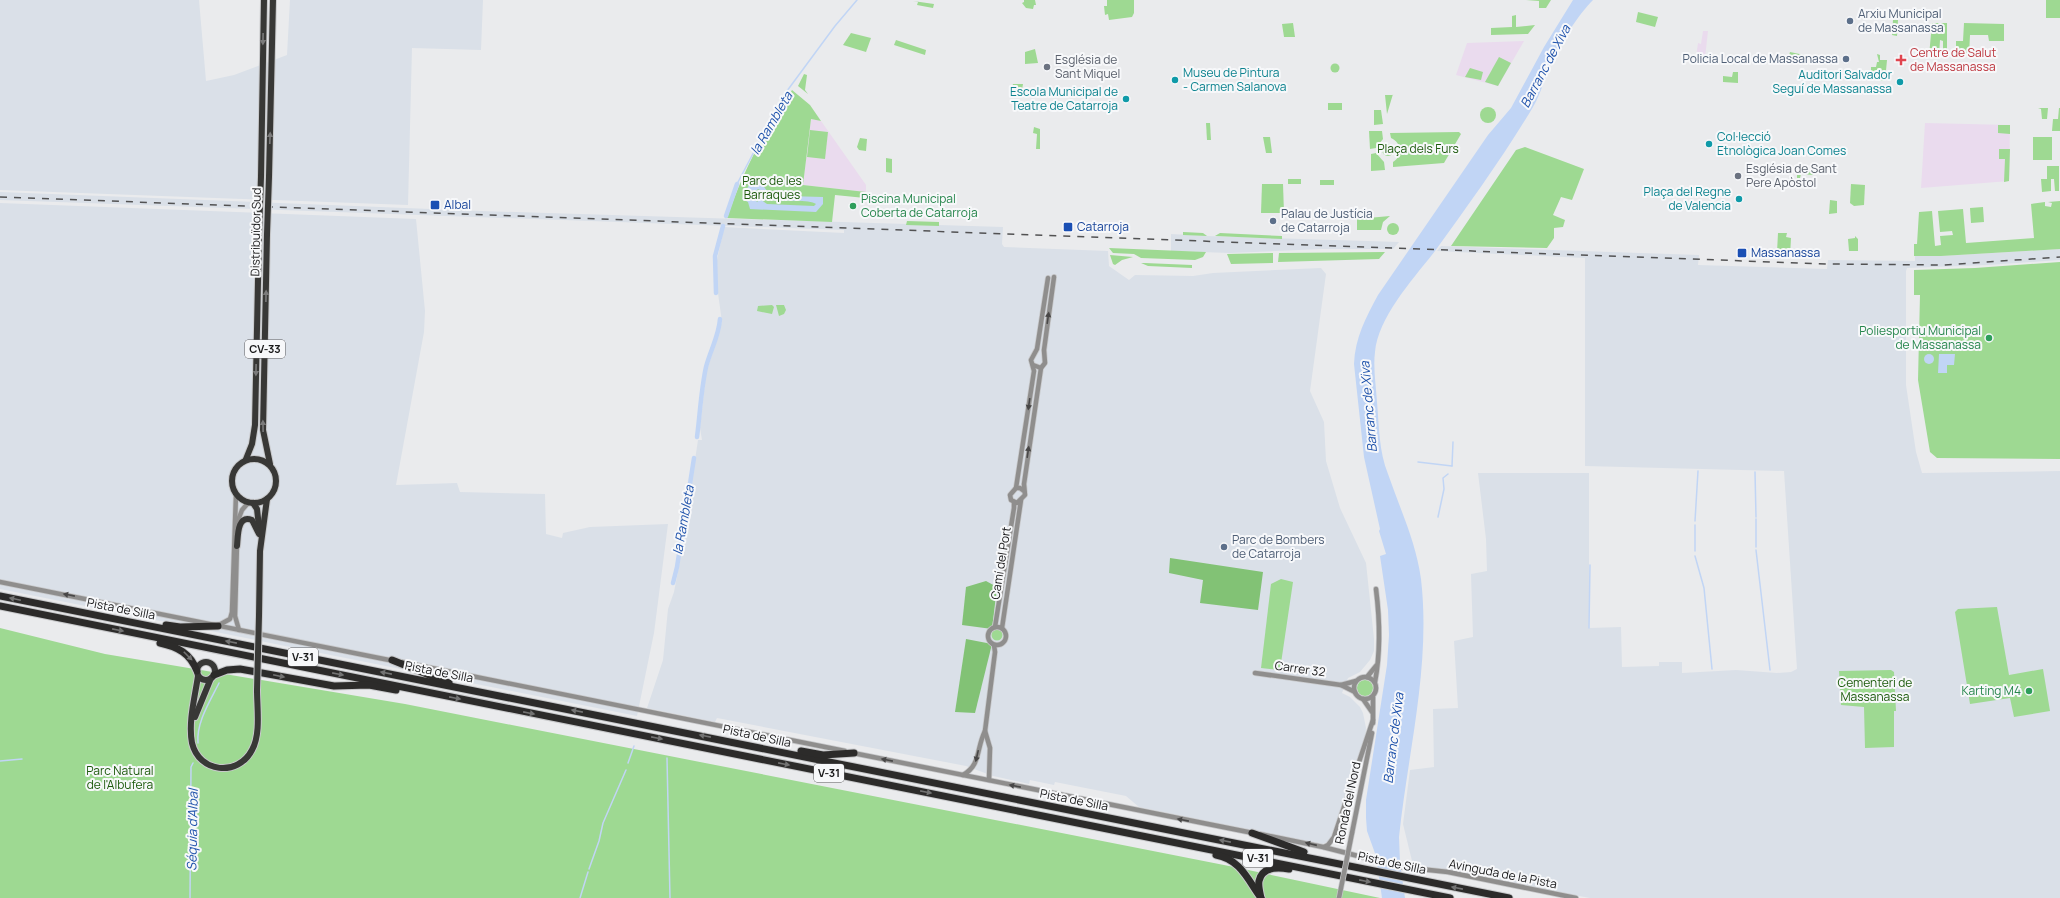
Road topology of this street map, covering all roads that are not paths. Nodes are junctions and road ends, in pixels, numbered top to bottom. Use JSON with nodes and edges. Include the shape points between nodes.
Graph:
{"nodes":[{"id":1,"x":264,"y":0,"type":"edge"},
{"id":2,"x":273,"y":0,"type":"edge"},
{"id":3,"x":1054,"y":277,"type":"dead end"},
{"id":4,"x":1048,"y":278,"type":"dead end"},
{"id":5,"x":1035,"y":355,"type":"junction"},
{"id":6,"x":1044,"y":357,"type":"junction"},
{"id":7,"x":1033,"y":365,"type":"junction"},
{"id":8,"x":1041,"y":368,"type":"junction"},
{"id":9,"x":246,"y":460,"type":"junction"},
{"id":10,"x":270,"y":464,"type":"junction"},
{"id":11,"x":1016,"y":488,"type":"junction"},
{"id":12,"x":1024,"y":491,"type":"junction"},
{"id":13,"x":236,"y":494,"type":"junction"},
{"id":14,"x":268,"y":499,"type":"junction"},
{"id":15,"x":1021,"y":500,"type":"junction"},
{"id":16,"x":1014,"y":502,"type":"junction"},
{"id":17,"x":251,"y":503,"type":"junction"},
{"id":18,"x":259,"y":534,"type":"junction"},
{"id":19,"x":237,"y":546,"type":"junction"},
{"id":20,"x":260,"y":551,"type":"junction"},
{"id":21,"x":0,"y":582,"type":"edge"},
{"id":22,"x":1376,"y":589,"type":"dead end"},
{"id":23,"x":0,"y":596,"type":"edge"},
{"id":24,"x":0,"y":606,"type":"edge"},
{"id":25,"x":218,"y":626,"type":"junction"},
{"id":26,"x":155,"y":627,"type":"junction"},
{"id":27,"x":996,"y":627,"type":"junction"},
{"id":28,"x":1002,"y":628,"type":"junction"},
{"id":29,"x":239,"y":630,"type":"junction"},
{"id":30,"x":148,"y":636,"type":"junction"},
{"id":31,"x":997,"y":645,"type":"junction"},
{"id":32,"x":1380,"y":658,"type":"junction"},
{"id":33,"x":392,"y":660,"type":"junction"},
{"id":34,"x":198,"y":673,"type":"junction"},
{"id":35,"x":1255,"y":673,"type":"dead end"},
{"id":36,"x":212,"y":677,"type":"junction"},
{"id":37,"x":1367,"y":677,"type":"junction"},
{"id":38,"x":1356,"y":681,"type":"junction"},
{"id":39,"x":1375,"y":682,"type":"junction"},
{"id":40,"x":1341,"y":685,"type":"junction"},
{"id":41,"x":452,"y":686,"type":"junction"},
{"id":42,"x":419,"y":692,"type":"junction"},
{"id":43,"x":1354,"y":692,"type":"junction"},
{"id":44,"x":1373,"y":697,"type":"junction"},
{"id":45,"x":1363,"y":699,"type":"junction"},
{"id":46,"x":1372,"y":712,"type":"junction"},
{"id":47,"x":1373,"y":720,"type":"junction"},
{"id":48,"x":985,"y":731,"type":"junction"},
{"id":49,"x":192,"y":732,"type":"junction"},
{"id":50,"x":770,"y":749,"type":"junction"},
{"id":51,"x":854,"y":753,"type":"junction"},
{"id":52,"x":962,"y":775,"type":"junction"},
{"id":53,"x":989,"y":780,"type":"junction"},
{"id":54,"x":1252,"y":833,"type":"junction"},
{"id":55,"x":1192,"y":846,"type":"junction"},
{"id":56,"x":1324,"y":847,"type":"junction"},
{"id":57,"x":1319,"y":859,"type":"junction"},
{"id":58,"x":1324,"y":873,"type":"junction"},
{"id":59,"x":1261,"y":898,"type":"edge"},
{"id":60,"x":1338,"y":898,"type":"edge"},
{"id":61,"x":1450,"y":898,"type":"edge"},
{"id":62,"x":1509,"y":898,"type":"edge"},
{"id":63,"x":1576,"y":898,"type":"edge"}],
"edges":[{"from":1,"to":9,"type":"highway","name":"Distribuïdor Sud","number":"CV-33","one_way":true,"bridge":true,"via":[[255,424]]},
{"from":10,"to":2,"type":"highway","name":"Distribuïdor Sud","number":"CV-33","one_way":true,"bridge":true,"via":[[263,430]]},
{"from":6,"to":3,"type":"street","one_way":true},
{"from":4,"to":5,"type":"street"},
{"from":5,"to":6,"type":"street","via":[[1041,354]]},
{"from":5,"to":7,"type":"street","via":[[1031,360]]},
{"from":6,"to":8,"type":"street","via":[[1046,363]]},
{"from":7,"to":8,"type":"street"},
{"from":7,"to":11,"type":"street","one_way":true},
{"from":12,"to":8,"type":"street","one_way":true},
{"from":9,"to":10,"type":"highway","via":[[259,458]]},
{"from":9,"to":13,"type":"highway","number":"CV-33","via":[[240,463],[233,473],[232,486]]},
{"from":10,"to":14,"type":"highway","number":"CV-33","via":[[277,479]]},
{"from":11,"to":12,"type":"street"},
{"from":11,"to":16,"type":"street","via":[[1010,495],[1010,500]]},
{"from":12,"to":15,"type":"street","via":[[1025,495]]},
{"from":13,"to":17,"type":"highway"},
{"from":13,"to":25,"type":"street","number":"CV-33","via":[[231,616],[228,622]]},
{"from":14,"to":17,"type":"highway"},
{"from":14,"to":20,"type":"highway","number":"CV-33"},
{"from":15,"to":16,"type":"street"},
{"from":15,"to":28,"type":"street","name":"Camí del Port"},
{"from":16,"to":27,"type":"street","name":"Camí del Port"},
{"from":17,"to":18,"type":"highway","via":[[258,515]]},
{"from":17,"to":19,"type":"street","via":[[242,510],[238,520]]},
{"from":18,"to":19,"type":"highway","via":[[252,520],[243,521],[239,529]]},
{"from":18,"to":20,"type":"highway"},
{"from":19,"to":29,"type":"street","via":[[235,616]]},
{"from":20,"to":49,"type":"highway","bridge":true,"via":[[255,743],[248,757],[238,766],[216,768],[202,761],[194,750]]},
{"from":25,"to":21,"type":"street","name":"Avinguda de la Pista","one_way":true},
{"from":22,"to":32,"type":"street"},
{"from":26,"to":23,"type":"highway","name":"Pista de Silla","number":"V-31","one_way":true},
{"from":24,"to":30,"type":"highway","name":"Pista de Silla","number":"V-31","one_way":true},
{"from":25,"to":26,"type":"highway"},
{"from":25,"to":29,"type":"street","name":"Avinguda de la Pista"},
{"from":41,"to":26,"type":"highway","name":"Pista de Silla","number":"V-31","one_way":true},
{"from":27,"to":28,"type":"street"},
{"from":27,"to":31,"type":"street","via":[[988,634],[989,640]]},
{"from":28,"to":31,"type":"street","via":[[1006,632],[1006,638],[1004,643]]},
{"from":29,"to":33,"type":"street","name":"Avinguda de la Pista"},
{"from":30,"to":34,"type":"highway","one_way":true,"via":[[157,643],[176,647],[185,652]]},
{"from":30,"to":42,"type":"highway","name":"Pista de Silla","number":"V-31","one_way":true},
{"from":31,"to":48,"type":"street"},
{"from":32,"to":37,"type":"street","via":[[1375,669]]},
{"from":32,"to":39,"type":"street"},
{"from":33,"to":41,"type":"highway","via":[[445,680]]},
{"from":33,"to":51,"type":"street","name":"Avinguda de la Pista"},
{"from":34,"to":36,"type":"highway","via":[[203,680]]},
{"from":34,"to":36,"type":"highway","via":[[201,664],[208,663],[214,668]]},
{"from":34,"to":49,"type":"highway"},
{"from":35,"to":40,"type":"street","name":"Carrer 32"},
{"from":36,"to":42,"type":"highway","one_way":true,"via":[[227,670],[240,669],[334,686],[369,686]]},
{"from":36,"to":49,"type":"highway"},
{"from":37,"to":38,"type":"street"},
{"from":37,"to":39,"type":"street"},
{"from":38,"to":40,"type":"street","name":"Carrer 32"},
{"from":38,"to":43,"type":"street"},
{"from":39,"to":44,"type":"street","via":[[1377,688]]},
{"from":40,"to":43,"type":"street","name":"Carrer 32"},
{"from":50,"to":41,"type":"highway","name":"Pista de Silla","number":"V-31","one_way":true},
{"from":42,"to":55,"type":"highway","name":"Pista de Silla","number":"V-31","one_way":true},
{"from":43,"to":45,"type":"street"},
{"from":44,"to":45,"type":"street"},
{"from":44,"to":46,"type":"street","name":"Ronda del Nord"},
{"from":45,"to":46,"type":"street","name":"Ronda del Nord"},
{"from":46,"to":47,"type":"street","name":"Ronda del Nord"},
{"from":47,"to":56,"type":"street","via":[[1334,837]]},
{"from":47,"to":60,"type":"street","name":"Ronda del Nord","bridge":true,"via":[[1371,742]]},
{"from":48,"to":52,"type":"street","one_way":true,"via":[[975,764]]},
{"from":48,"to":53,"type":"street","via":[[990,748]]},
{"from":50,"to":51,"type":"highway","via":[[784,748],[823,755]]},
{"from":57,"to":50,"type":"highway","name":"Pista de Silla","number":"V-31","one_way":true},
{"from":52,"to":51,"type":"street","name":"Avinguda de la Pista","one_way":true},
{"from":52,"to":53,"type":"street","name":"Avinguda de la Pista"},
{"from":54,"to":53,"type":"street","name":"Avinguda de la Pista","one_way":true},
{"from":56,"to":54,"type":"street","name":"Avinguda de la Pista","one_way":true,"via":[[1268,834]]},
{"from":54,"to":57,"type":"highway","via":[[1308,852]]},
{"from":55,"to":58,"type":"highway","name":"Pista de Silla","number":"V-31"},
{"from":55,"to":59,"type":"highway","via":[[1204,852],[1224,856],[1236,863]]},
{"from":56,"to":63,"type":"street","name":"Avinguda de la Pista","via":[[1375,862],[1448,872]]},
{"from":62,"to":57,"type":"highway","name":"Pista de Silla","number":"V-31","one_way":true},
{"from":58,"to":59,"type":"highway","via":[[1271,868],[1263,873],[1258,882]]},
{"from":58,"to":61,"type":"highway","name":"Pista de Silla","number":"V-31","one_way":true}]}
